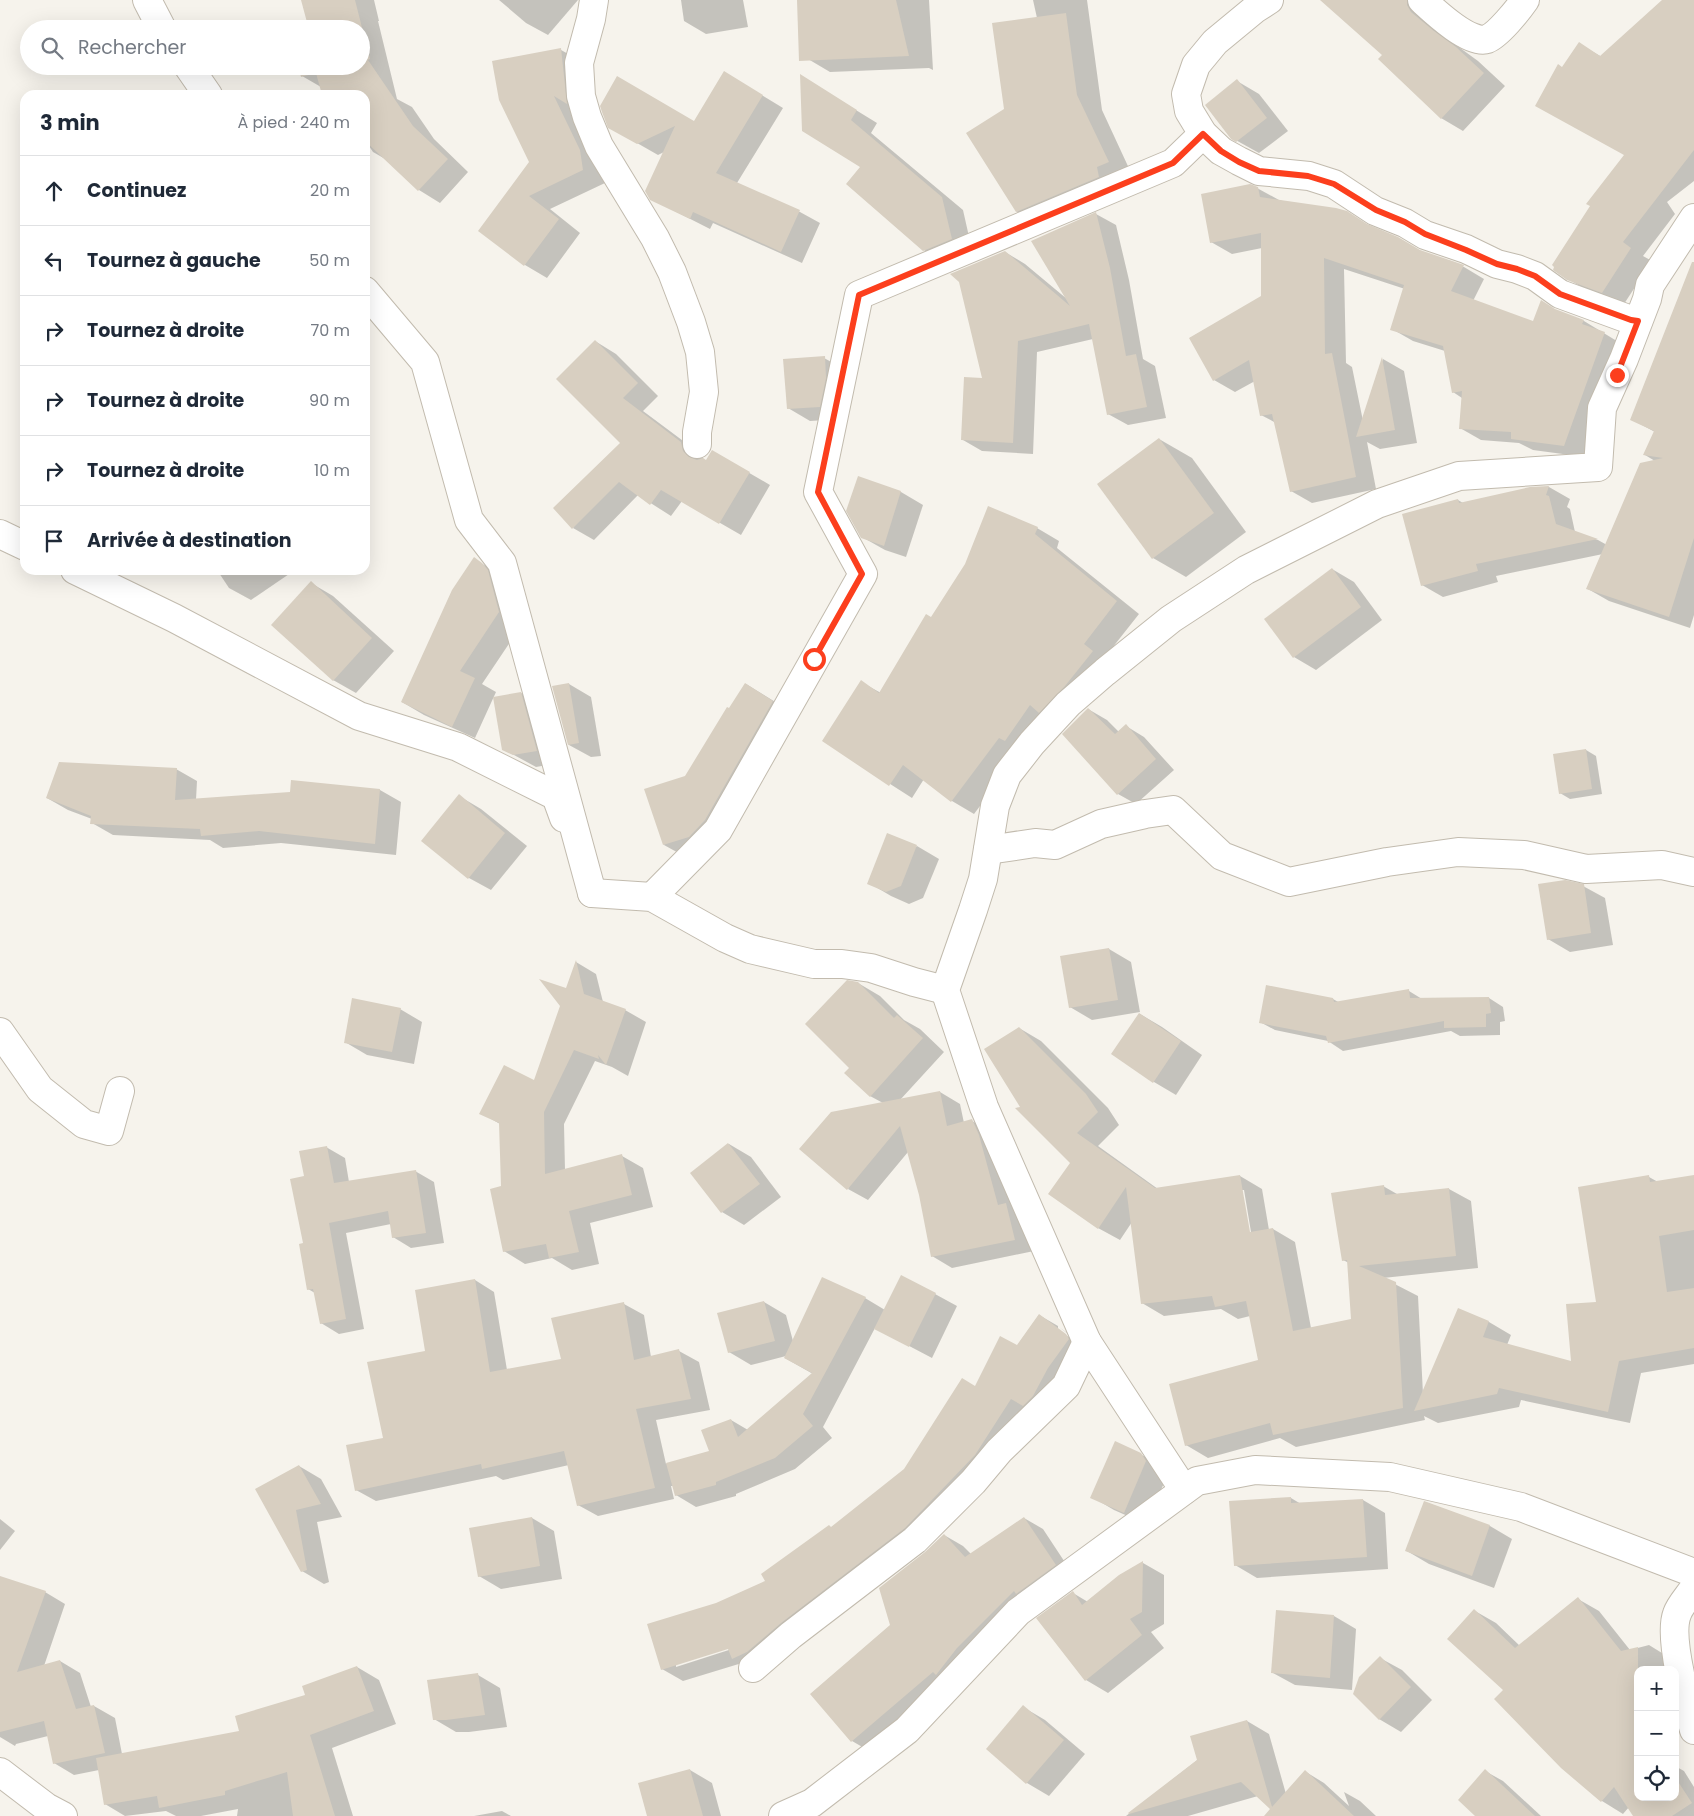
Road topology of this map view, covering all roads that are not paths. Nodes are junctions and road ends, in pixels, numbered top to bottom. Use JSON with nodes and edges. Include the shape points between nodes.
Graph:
{"nodes":[{"id":1,"x":147,"y":0,"type":"edge"},
{"id":2,"x":594,"y":0,"type":"edge"},
{"id":3,"x":1269,"y":0,"type":"edge"},
{"id":4,"x":1422,"y":0,"type":"edge"},
{"id":5,"x":1525,"y":0,"type":"edge"},
{"id":6,"x":157,"y":20,"type":"edge"},
{"id":7,"x":194,"y":75,"type":"edge"},
{"id":8,"x":205,"y":90,"type":"edge"},
{"id":9,"x":1203,"y":134,"type":"junction"},
{"id":10,"x":1694,"y":218,"type":"edge"},
{"id":11,"x":370,"y":297,"type":"edge"},
{"id":12,"x":1638,"y":321,"type":"junction"},
{"id":13,"x":697,"y":444,"type":"dead end"},
{"id":14,"x":0,"y":534,"type":"edge"},
{"id":15,"x":20,"y":544,"type":"edge"},
{"id":16,"x":85,"y":575,"type":"edge"},
{"id":17,"x":988,"y":850,"type":"junction"},
{"id":18,"x":1694,"y":872,"type":"edge"},
{"id":19,"x":592,"y":893,"type":"junction"},
{"id":20,"x":652,"y":897,"type":"junction"},
{"id":21,"x":945,"y":990,"type":"junction"},
{"id":22,"x":0,"y":1032,"type":"edge"},
{"id":23,"x":120,"y":1091,"type":"dead end"},
{"id":24,"x":1087,"y":1342,"type":"junction"},
{"id":25,"x":1184,"y":1490,"type":"junction"},
{"id":26,"x":1694,"y":1572,"type":"edge"},
{"id":27,"x":1694,"y":1588,"type":"edge"},
{"id":28,"x":753,"y":1668,"type":"dead end"},
{"id":29,"x":1694,"y":1730,"type":"edge"},
{"id":30,"x":0,"y":1772,"type":"edge"},
{"id":31,"x":63,"y":1816,"type":"edge"},
{"id":32,"x":783,"y":1816,"type":"edge"}],
"edges":[{"from":1,"to":6,"type":"street"},
{"from":2,"to":13,"type":"street","via":[[579,63],[581,96],[599,146],[655,238],[691,322],[700,352],[704,392]]},
{"from":3,"to":9,"type":"street","via":[[1215,42],[1196,65],[1186,94],[1189,111]]},
{"from":4,"to":5,"type":"street","via":[[1461,32],[1481,40],[1488,39]]},
{"from":7,"to":8,"type":"street"},
{"from":9,"to":12,"type":"street","via":[[1221,151],[1259,171],[1308,176],[1334,184],[1376,210],[1425,234],[1535,276],[1560,294]]},
{"from":9,"to":20,"type":"street","via":[[1173,163],[859,295],[818,492],[862,574],[718,830]]},
{"from":10,"to":12,"type":"street","via":[[1650,285]]},
{"from":11,"to":19,"type":"street","via":[[425,362],[469,520],[502,563]]},
{"from":12,"to":17,"type":"street","via":[[1602,408],[1598,467],[1459,476],[1377,504],[1246,570],[1171,619],[1112,666],[1068,704],[1032,743],[1007,775],[995,806]]},
{"from":14,"to":15,"type":"street"},
{"from":16,"to":19,"type":"street","via":[[174,618],[358,716],[458,747],[556,796]]},
{"from":17,"to":18,"type":"street","via":[[1035,843],[1055,845],[1101,824],[1173,810],[1222,856],[1289,882],[1458,852],[1524,855],[1586,869],[1662,865]]},
{"from":17,"to":21,"type":"street","via":[[983,879]]},
{"from":19,"to":20,"type":"street"},
{"from":20,"to":21,"type":"street","via":[[750,949],[814,964],[871,968]]},
{"from":21,"to":24,"type":"street","via":[[984,1106]]},
{"from":22,"to":23,"type":"street","via":[[40,1089],[84,1124],[109,1131]]},
{"from":24,"to":25,"type":"street"},
{"from":24,"to":28,"type":"street","via":[[1066,1386],[915,1540]]},
{"from":25,"to":26,"type":"street","via":[[1197,1481],[1255,1470],[1390,1477],[1521,1507]]},
{"from":25,"to":32,"type":"street","via":[[1018,1612],[907,1730],[812,1803]]},
{"from":27,"to":29,"type":"street","via":[[1677,1614],[1674,1630]]},
{"from":30,"to":31,"type":"street"}]}
